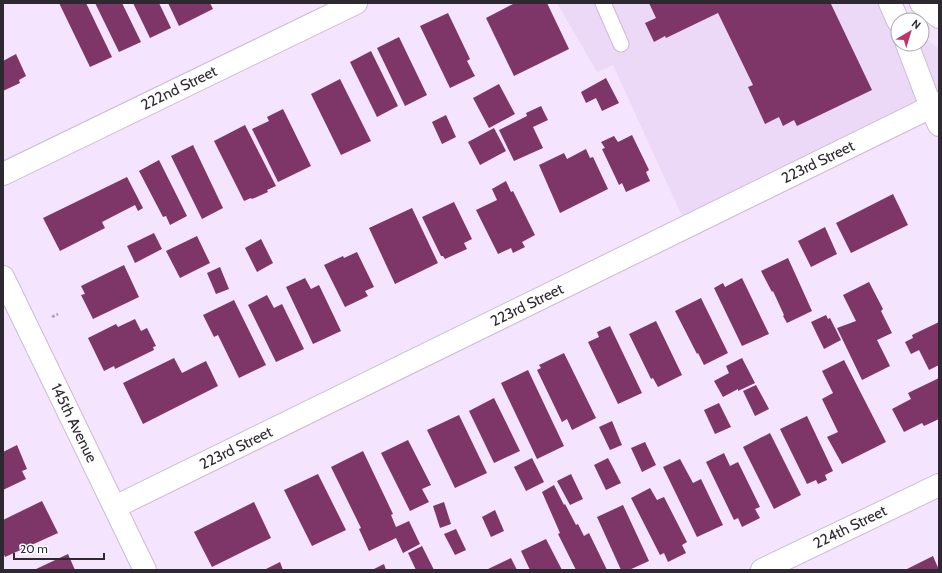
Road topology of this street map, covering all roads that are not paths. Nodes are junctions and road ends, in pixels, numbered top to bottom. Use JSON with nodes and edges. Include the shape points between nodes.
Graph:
{"nodes":[{"id":1,"x":356,"y":3,"type":"edge"},
{"id":2,"x":602,"y":3,"type":"edge"},
{"id":3,"x":921,"y":3,"type":"edge"},
{"id":4,"x":939,"y":17,"type":"edge"},
{"id":5,"x":621,"y":44,"type":"dead end"},
{"id":6,"x":910,"y":52,"type":"edge"},
{"id":7,"x":936,"y":111,"type":"edge"},
{"id":8,"x":3,"y":174,"type":"edge"},
{"id":9,"x":3,"y":277,"type":"edge"},
{"id":10,"x":10,"y":311,"type":"edge"},
{"id":11,"x":939,"y":485,"type":"edge"},
{"id":12,"x":115,"y":507,"type":"junction"},
{"id":13,"x":146,"y":570,"type":"edge"},
{"id":14,"x":762,"y":570,"type":"edge"}],
"edges":[{"from":1,"to":8,"type":"street","name":"222nd Street"},
{"from":2,"to":5,"type":"lane"},
{"from":3,"to":4,"type":"street"},
{"from":6,"to":7,"type":"street"},
{"from":7,"to":12,"type":"street","name":"223rd Street"},
{"from":9,"to":10,"type":"street","name":"145th Avenue"},
{"from":10,"to":12,"type":"street","name":"145th Avenue"},
{"from":11,"to":14,"type":"street","name":"224th Street"},
{"from":12,"to":13,"type":"street","name":"145th Avenue"}]}
